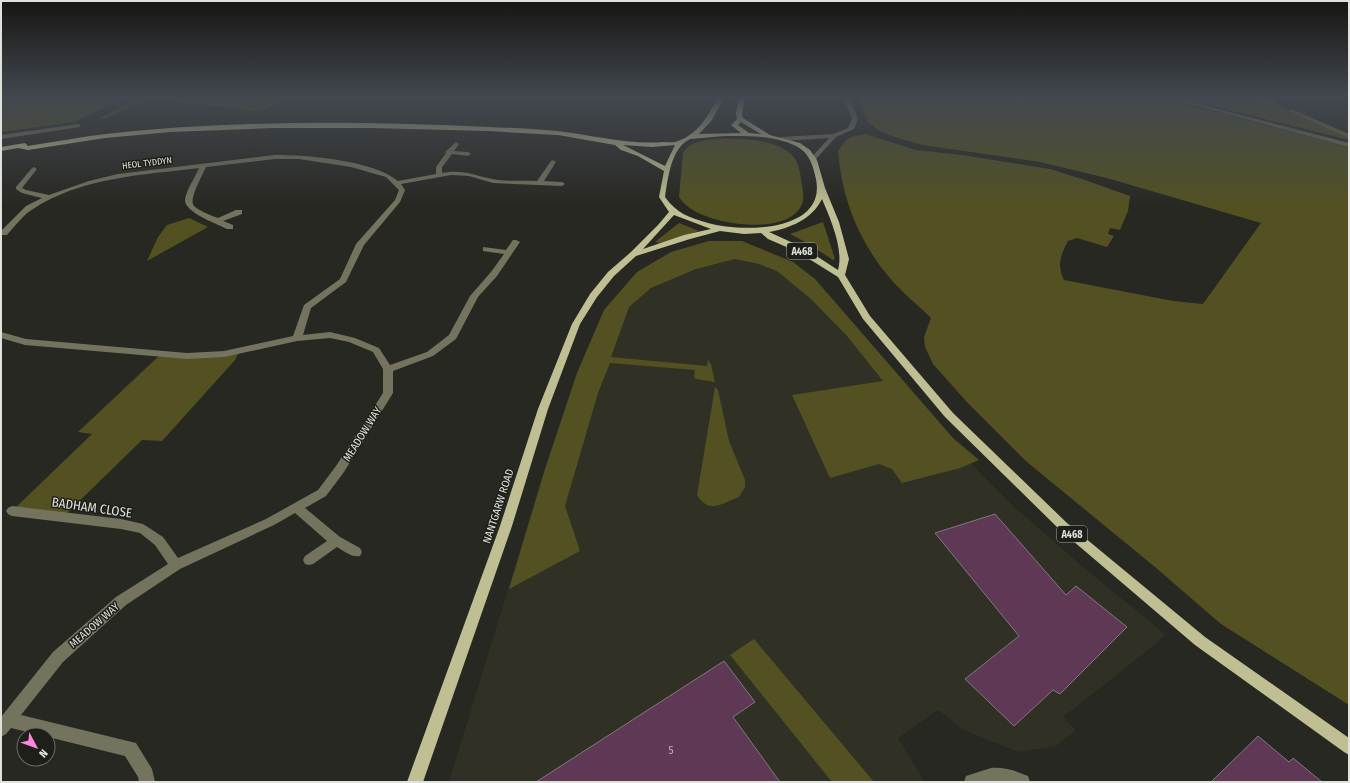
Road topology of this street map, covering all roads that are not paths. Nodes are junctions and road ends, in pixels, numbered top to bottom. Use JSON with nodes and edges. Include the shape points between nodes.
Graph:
{"nodes":[{"id":1,"x":12,"y":135,"type":"edge"},
{"id":2,"x":121,"y":135,"type":"edge"},
{"id":3,"x":567,"y":135,"type":"edge"},
{"id":4,"x":695,"y":135,"type":"edge"},
{"id":5,"x":718,"y":135,"type":"edge"},
{"id":6,"x":737,"y":135,"type":"edge"},
{"id":7,"x":748,"y":135,"type":"joint"},
{"id":8,"x":767,"y":135,"type":"edge"},
{"id":9,"x":838,"y":135,"type":"edge"},
{"id":10,"x":1309,"y":135,"type":"edge"},
{"id":11,"x":1,"y":136,"type":"edge"},
{"id":12,"x":834,"y":136,"type":"junction"},
{"id":13,"x":693,"y":137,"type":"junction"},
{"id":14,"x":771,"y":137,"type":"junction"},
{"id":15,"x":781,"y":139,"type":"junction"},
{"id":16,"x":617,"y":143,"type":"junction"},
{"id":17,"x":681,"y":143,"type":"junction"},
{"id":18,"x":456,"y":144,"type":"dead end"},
{"id":19,"x":1349,"y":145,"type":"edge"},
{"id":20,"x":1,"y":149,"type":"edge"},
{"id":21,"x":448,"y":152,"type":"junction"},
{"id":22,"x":468,"y":154,"type":"dead end"},
{"id":23,"x":814,"y":159,"type":"junction"},
{"id":24,"x":553,"y":162,"type":"dead end"},
{"id":25,"x":203,"y":166,"type":"junction"},
{"id":26,"x":34,"y":169,"type":"dead end"},
{"id":27,"x":668,"y":170,"type":"junction"},
{"id":28,"x":439,"y":174,"type":"junction"},
{"id":29,"x":397,"y":183,"type":"junction"},
{"id":30,"x":539,"y":183,"type":"junction"},
{"id":31,"x":562,"y":184,"type":"dead end"},
{"id":32,"x":822,"y":189,"type":"junction"},
{"id":33,"x":49,"y":197,"type":"junction"},
{"id":34,"x":239,"y":212,"type":"dead end"},
{"id":35,"x":673,"y":212,"type":"junction"},
{"id":36,"x":217,"y":221,"type":"junction"},
{"id":37,"x":230,"y":228,"type":"dead end"},
{"id":38,"x":722,"y":229,"type":"junction"},
{"id":39,"x":762,"y":230,"type":"junction"},
{"id":40,"x":2,"y":235,"type":"edge"},
{"id":41,"x":516,"y":242,"type":"dead end"},
{"id":42,"x":486,"y":249,"type":"dead end"},
{"id":43,"x":509,"y":252,"type":"junction"},
{"id":44,"x":634,"y":254,"type":"junction"},
{"id":45,"x":841,"y":275,"type":"junction"},
{"id":46,"x":1,"y":335,"type":"edge"},
{"id":47,"x":297,"y":338,"type":"junction"},
{"id":48,"x":388,"y":369,"type":"junction"},
{"id":49,"x":297,"y":508,"type":"junction"},
{"id":50,"x":12,"y":511,"type":"dead end"},
{"id":51,"x":336,"y":542,"type":"junction"},
{"id":52,"x":356,"y":552,"type":"dead end"},
{"id":53,"x":309,"y":560,"type":"dead end"},
{"id":54,"x":176,"y":565,"type":"junction"},
{"id":55,"x":5,"y":725,"type":"edge"},
{"id":56,"x":1349,"y":747,"type":"edge"},
{"id":57,"x":147,"y":782,"type":"edge"},
{"id":58,"x":415,"y":782,"type":"edge"},
{"id":59,"x":972,"y":782,"type":"edge"},
{"id":60,"x":1022,"y":782,"type":"edge"}],
"edges":[{"from":1,"to":11,"type":"street"},
{"from":2,"to":20,"type":"main road","via":[[28,148]]},
{"from":3,"to":16,"type":"main road"},
{"from":4,"to":13,"type":"main road"},
{"from":5,"to":13,"type":"main road"},
{"from":6,"to":7,"type":"main road"},
{"from":7,"to":14,"type":"main road"},
{"from":8,"to":14,"type":"main road"},
{"from":9,"to":12,"type":"street"},
{"from":10,"to":19,"type":"street"},
{"from":12,"to":15,"type":"street"},
{"from":12,"to":23,"type":"street"},
{"from":13,"to":17,"type":"main road"},
{"from":14,"to":15,"type":"main road"},
{"from":15,"to":23,"type":"main road","via":[[798,146]]},
{"from":16,"to":17,"type":"main road"},
{"from":16,"to":27,"type":"main road","via":[[624,149]]},
{"from":17,"to":27,"type":"main road","via":[[672,155]]},
{"from":18,"to":21,"type":"street"},
{"from":21,"to":22,"type":"street"},
{"from":21,"to":28,"type":"street","via":[[439,167]]},
{"from":23,"to":32,"type":"main road"},
{"from":24,"to":30,"type":"street"},
{"from":25,"to":29,"type":"street","name":"HEOL TYDDYN","via":[[275,157],[299,157],[352,165],[388,176]]},
{"from":25,"to":33,"type":"street","name":"HEOL TYDDYN","via":[[118,176]]},
{"from":25,"to":36,"type":"street","via":[[189,198],[189,204]]},
{"from":26,"to":33,"type":"street","via":[[18,188],[24,192]]},
{"from":27,"to":35,"type":"main road","via":[[662,197]]},
{"from":28,"to":29,"type":"street"},
{"from":28,"to":30,"type":"street","via":[[470,174],[493,181]]},
{"from":29,"to":47,"type":"street","via":[[402,190],[398,201],[360,244],[343,280],[307,308]]},
{"from":30,"to":31,"type":"street"},
{"from":32,"to":39,"type":"main road","via":[[815,206],[802,218],[777,228]]},
{"from":32,"to":45,"type":"main road","via":[[845,258]]},
{"from":33,"to":40,"type":"street","name":"HEOL TYDDYN","via":[[29,208]]},
{"from":34,"to":36,"type":"street"},
{"from":35,"to":38,"type":"main road","via":[[698,224]]},
{"from":35,"to":44,"type":"main road","name":"NANTGARW ROAD"},
{"from":36,"to":37,"type":"street"},
{"from":38,"to":39,"type":"main road","via":[[753,232]]},
{"from":38,"to":44,"type":"main road","name":"NANTGARW ROAD"},
{"from":39,"to":45,"type":"main road","number":"A468"},
{"from":41,"to":43,"type":"street"},
{"from":42,"to":43,"type":"street"},
{"from":43,"to":48,"type":"street","via":[[474,296],[453,337],[430,354]]},
{"from":44,"to":58,"type":"main road","name":"NANTGARW ROAD","via":[[611,274],[593,296],[576,324],[565,350]]},
{"from":45,"to":56,"type":"main road","number":"A468","via":[[866,317],[948,415],[1063,526],[1200,641]]},
{"from":46,"to":47,"type":"street","via":[[25,342],[187,356],[224,354]]},
{"from":47,"to":48,"type":"street","via":[[330,335],[352,340],[376,350]]},
{"from":48,"to":49,"type":"street","name":"MEADOW WAY","via":[[388,393],[340,469],[322,493]]},
{"from":49,"to":51,"type":"street"},
{"from":49,"to":54,"type":"street","name":"MEADOW WAY"},
{"from":50,"to":54,"type":"street","name":"BADHAM CLOSE","via":[[121,524],[142,529],[159,541]]},
{"from":51,"to":52,"type":"street"},
{"from":51,"to":53,"type":"street"},
{"from":54,"to":55,"type":"street","name":"MEADOW WAY","via":[[121,600],[58,657]]},
{"from":55,"to":57,"type":"street","via":[[130,749],[146,775]]},
{"from":59,"to":60,"type":"street","via":[[996,775],[1015,778]]}]}
